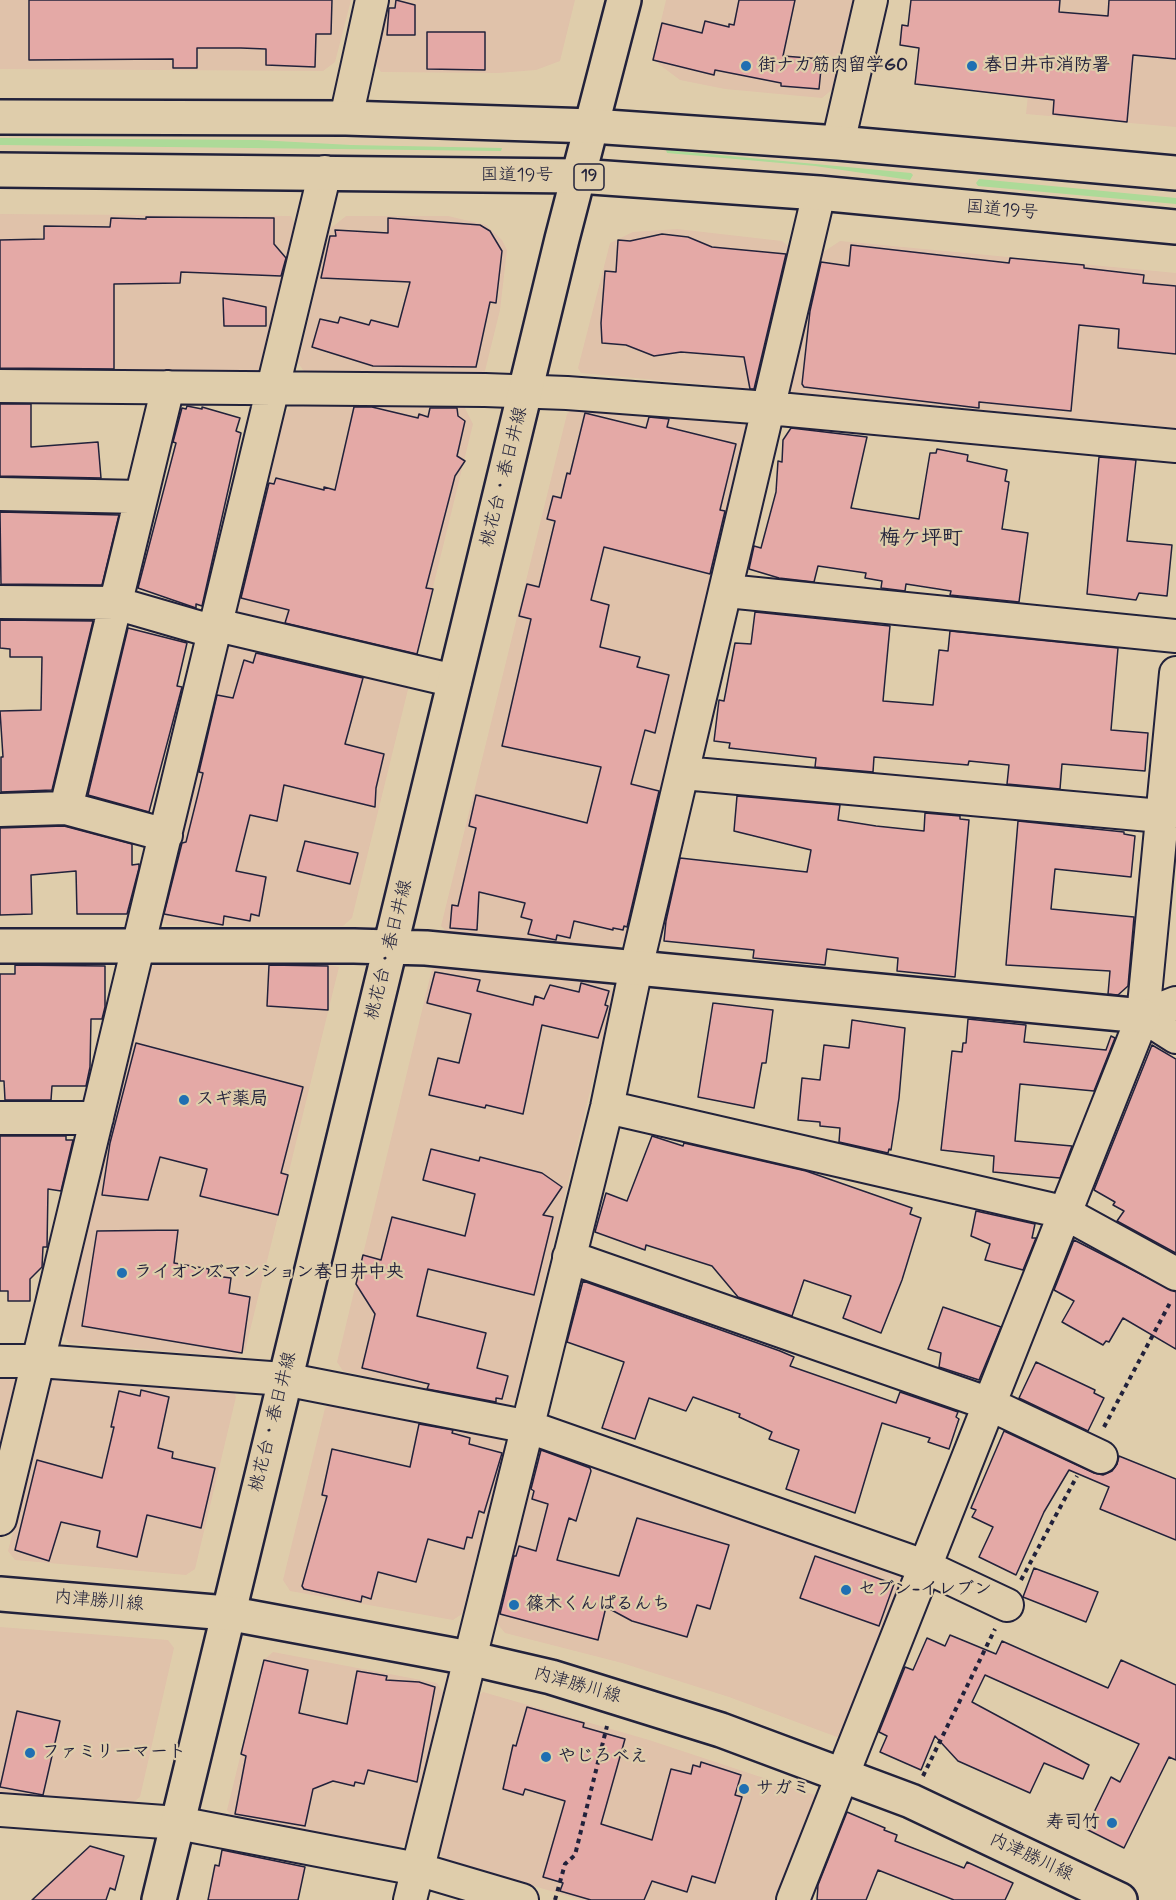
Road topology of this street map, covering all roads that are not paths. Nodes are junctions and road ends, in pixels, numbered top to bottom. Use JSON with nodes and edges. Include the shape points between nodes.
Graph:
{"nodes":[{"id":1,"x":372,"y":0,"type":"edge"},
{"id":2,"x":624,"y":0,"type":"edge"},
{"id":3,"x":871,"y":0,"type":"edge"},
{"id":4,"x":0,"y":117,"type":"edge"},
{"id":5,"x":346,"y":118,"type":"junction"},
{"id":6,"x":592,"y":126,"type":"junction"},
{"id":7,"x":838,"y":143,"type":"junction"},
{"id":8,"x":0,"y":170,"type":"edge"},
{"id":9,"x":325,"y":172,"type":"junction"},
{"id":10,"x":1176,"y":173,"type":"edge"},
{"id":11,"x":578,"y":176,"type":"junction"},
{"id":12,"x":819,"y":193,"type":"junction"},
{"id":13,"x":1176,"y":227,"type":"edge"},
{"id":14,"x":0,"y":386,"type":"edge"},
{"id":15,"x":168,"y":387,"type":"junction"},
{"id":16,"x":274,"y":389,"type":"junction"},
{"id":17,"x":525,"y":392,"type":"junction"},
{"id":18,"x":768,"y":408,"type":"junction"},
{"id":19,"x":1176,"y":446,"type":"edge"},
{"id":20,"x":0,"y":494,"type":"edge"},
{"id":21,"x":141,"y":497,"type":"junction"},
{"id":22,"x":727,"y":591,"type":"junction"},
{"id":23,"x":0,"y":602,"type":"edge"},
{"id":24,"x":115,"y":603,"type":"junction"},
{"id":25,"x":216,"y":628,"type":"junction"},
{"id":26,"x":1176,"y":636,"type":"edge"},
{"id":27,"x":1176,"y":673,"type":"edge"},
{"id":28,"x":455,"y":681,"type":"junction"},
{"id":29,"x":683,"y":773,"type":"junction"},
{"id":30,"x":66,"y":808,"type":"junction"},
{"id":31,"x":0,"y":810,"type":"edge"},
{"id":32,"x":1168,"y":813,"type":"edge"},
{"id":33,"x":166,"y":835,"type":"junction"},
{"id":34,"x":0,"y":946,"type":"edge"},
{"id":35,"x":391,"y":947,"type":"junction"},
{"id":36,"x":139,"y":948,"type":"junction"},
{"id":37,"x":636,"y":968,"type":"junction"},
{"id":38,"x":1176,"y":1003,"type":"edge"},
{"id":39,"x":1143,"y":1016,"type":"junction"},
{"id":40,"x":1176,"y":1037,"type":"edge"},
{"id":41,"x":607,"y":1107,"type":"junction"},
{"id":42,"x":0,"y":1118,"type":"edge"},
{"id":43,"x":97,"y":1118,"type":"junction"},
{"id":44,"x":1063,"y":1212,"type":"junction"},
{"id":45,"x":569,"y":1257,"type":"junction"},
{"id":46,"x":1176,"y":1274,"type":"edge"},
{"id":47,"x":0,"y":1361,"type":"edge"},
{"id":48,"x":39,"y":1361,"type":"junction"},
{"id":49,"x":284,"y":1379,"type":"junction"},
{"id":50,"x":987,"y":1403,"type":"junction"},
{"id":51,"x":529,"y":1427,"type":"junction"},
{"id":52,"x":1095,"y":1455,"type":"road end"},
{"id":53,"x":0,"y":1519,"type":"edge"},
{"id":54,"x":924,"y":1566,"type":"junction"},
{"id":55,"x":0,"y":1594,"type":"edge"},
{"id":56,"x":1007,"y":1605,"type":"road end"},
{"id":57,"x":227,"y":1613,"type":"junction"},
{"id":58,"x":469,"y":1658,"type":"junction"},
{"id":59,"x":843,"y":1774,"type":"junction"},
{"id":60,"x":0,"y":1810,"type":"edge"},
{"id":61,"x":178,"y":1823,"type":"junction"},
{"id":62,"x":417,"y":1869,"type":"junction"},
{"id":63,"x":159,"y":1900,"type":"edge"},
{"id":64,"x":410,"y":1900,"type":"edge"},
{"id":65,"x":522,"y":1900,"type":"edge"},
{"id":66,"x":793,"y":1900,"type":"edge"},
{"id":67,"x":1120,"y":1900,"type":"edge"}],
"edges":[{"from":1,"to":5,"type":"street"},
{"from":2,"to":6,"type":"main road","name":"桃花台・春日井線"},
{"from":3,"to":7,"type":"street"},
{"from":4,"to":5,"type":"main road"},
{"from":5,"to":6,"type":"main road"},
{"from":6,"to":7,"type":"main road"},
{"from":6,"to":11,"type":"main road","name":"桃花台・春日井線"},
{"from":7,"to":10,"type":"main road"},
{"from":8,"to":9,"type":"main road","name":"国道19号","number":"19"},
{"from":9,"to":11,"type":"main road","name":"国道19号","number":"19"},
{"from":9,"to":16,"type":"street"},
{"from":11,"to":12,"type":"main road","name":"国道19号","number":"19"},
{"from":11,"to":17,"type":"main road","name":"桃花台・春日井線"},
{"from":12,"to":13,"type":"main road","name":"国道19号","number":"19"},
{"from":12,"to":18,"type":"street"},
{"from":14,"to":15,"type":"street"},
{"from":15,"to":16,"type":"street"},
{"from":15,"to":21,"type":"street"},
{"from":16,"to":17,"type":"street"},
{"from":16,"to":25,"type":"street"},
{"from":17,"to":18,"type":"street"},
{"from":17,"to":28,"type":"main road","name":"桃花台・春日井線"},
{"from":18,"to":19,"type":"street"},
{"from":18,"to":22,"type":"street"},
{"from":20,"to":21,"type":"street"},
{"from":21,"to":24,"type":"street"},
{"from":22,"to":26,"type":"street"},
{"from":22,"to":29,"type":"street"},
{"from":23,"to":24,"type":"street"},
{"from":24,"to":25,"type":"street"},
{"from":24,"to":30,"type":"street"},
{"from":25,"to":28,"type":"street"},
{"from":25,"to":33,"type":"street"},
{"from":27,"to":32,"type":"street"},
{"from":28,"to":35,"type":"main road","name":"桃花台・春日井線"},
{"from":29,"to":32,"type":"street"},
{"from":29,"to":37,"type":"street"},
{"from":30,"to":31,"type":"street"},
{"from":30,"to":33,"type":"street"},
{"from":32,"to":39,"type":"street"},
{"from":33,"to":36,"type":"street"},
{"from":34,"to":36,"type":"main road"},
{"from":35,"to":36,"type":"main road"},
{"from":35,"to":37,"type":"main road"},
{"from":35,"to":49,"type":"main road","name":"桃花台・春日井線"},
{"from":36,"to":43,"type":"street"},
{"from":37,"to":39,"type":"main road"},
{"from":37,"to":41,"type":"street"},
{"from":38,"to":39,"type":"street"},
{"from":39,"to":40,"type":"street"},
{"from":39,"to":44,"type":"street"},
{"from":41,"to":44,"type":"street"},
{"from":41,"to":45,"type":"street"},
{"from":42,"to":43,"type":"street"},
{"from":43,"to":48,"type":"street"},
{"from":44,"to":46,"type":"street"},
{"from":44,"to":50,"type":"street"},
{"from":45,"to":50,"type":"street"},
{"from":45,"to":51,"type":"street"},
{"from":47,"to":48,"type":"street"},
{"from":48,"to":49,"type":"street"},
{"from":48,"to":53,"type":"street"},
{"from":49,"to":51,"type":"street"},
{"from":49,"to":57,"type":"main road","name":"桃花台・春日井線"},
{"from":50,"to":52,"type":"street"},
{"from":50,"to":54,"type":"street"},
{"from":51,"to":54,"type":"street"},
{"from":51,"to":58,"type":"street"},
{"from":54,"to":56,"type":"street"},
{"from":54,"to":59,"type":"street"},
{"from":55,"to":57,"type":"main road","name":"内津勝川線"},
{"from":57,"to":58,"type":"main road","name":"内津勝川線"},
{"from":57,"to":61,"type":"main road","name":"桃花台・春日井線"},
{"from":58,"to":59,"type":"main road","name":"内津勝川線","via":[[551,1677],[643,1705]]},
{"from":58,"to":62,"type":"street"},
{"from":59,"to":66,"type":"street"},
{"from":59,"to":67,"type":"main road","name":"内津勝川線","via":[[911,1801]]},
{"from":60,"to":61,"type":"street"},
{"from":61,"to":62,"type":"street"},
{"from":61,"to":63,"type":"main road","name":"桃花台・春日井線"},
{"from":62,"to":64,"type":"street"},
{"from":62,"to":65,"type":"street"}]}
